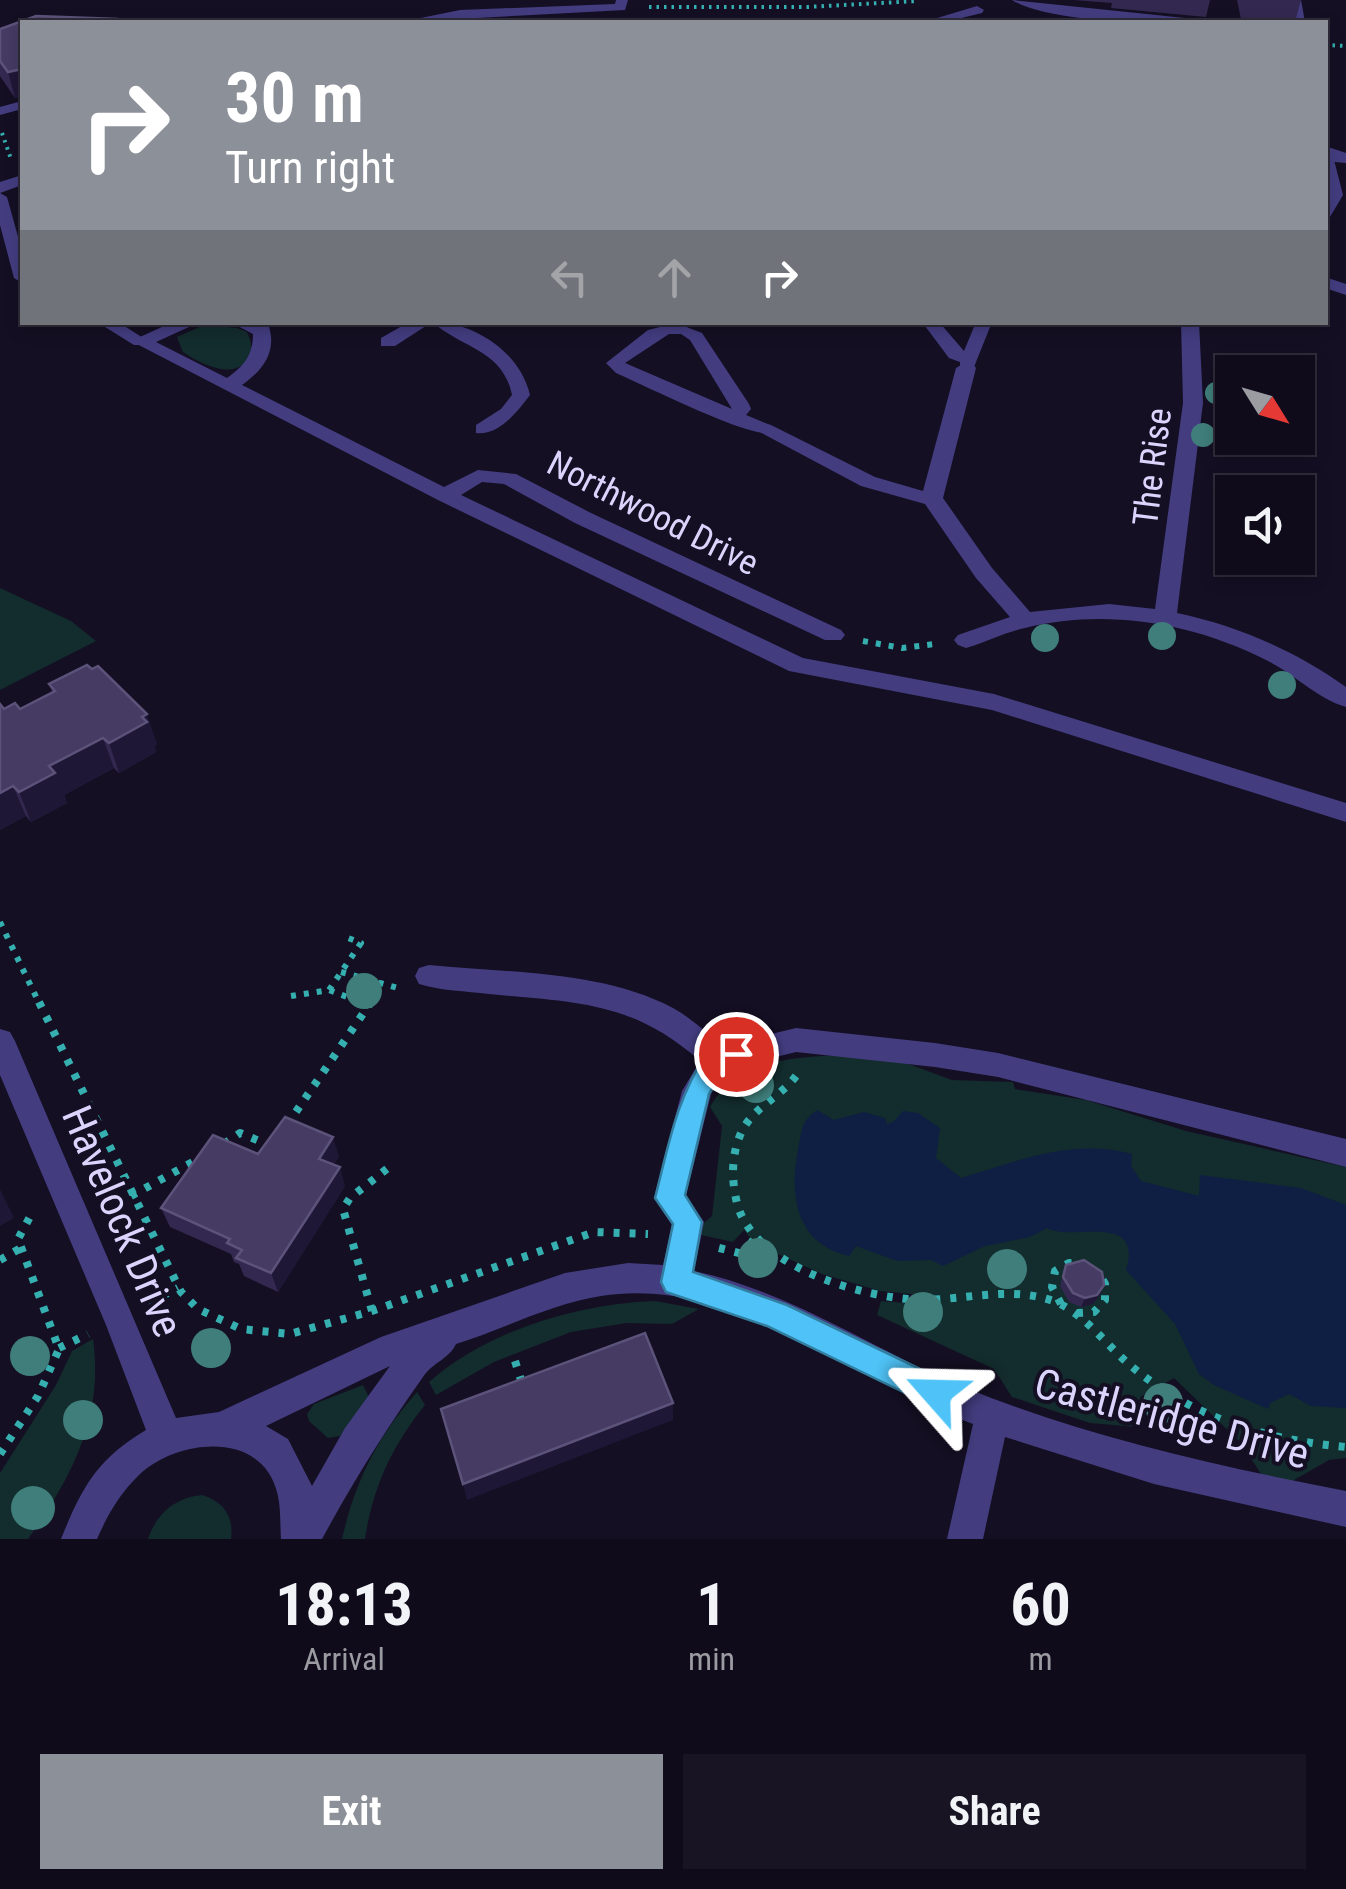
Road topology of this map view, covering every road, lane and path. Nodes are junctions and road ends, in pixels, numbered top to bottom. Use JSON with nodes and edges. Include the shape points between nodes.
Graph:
{"nodes":[{"id":1,"x":1019,"y":0,"type":"edge"},
{"id":2,"x":920,"y":1,"type":"edge"},
{"id":3,"x":621,"y":3,"type":"edge"},
{"id":4,"x":976,"y":10,"type":"dead end"},
{"id":5,"x":420,"y":20,"type":"edge"},
{"id":6,"x":938,"y":20,"type":"edge"},
{"id":7,"x":1165,"y":20,"type":"edge"},
{"id":8,"x":1328,"y":162,"type":"edge"},
{"id":9,"x":0,"y":197,"type":"edge"},
{"id":10,"x":1328,"y":209,"type":"edge"},
{"id":11,"x":16,"y":224,"type":"edge"},
{"id":12,"x":20,"y":260,"type":"edge"},
{"id":13,"x":111,"y":325,"type":"edge"},
{"id":14,"x":184,"y":325,"type":"edge"},
{"id":15,"x":247,"y":325,"type":"edge"},
{"id":16,"x":418,"y":325,"type":"edge"},
{"id":17,"x":446,"y":325,"type":"edge"},
{"id":18,"x":932,"y":325,"type":"edge"},
{"id":19,"x":983,"y":325,"type":"edge"},
{"id":20,"x":1190,"y":325,"type":"edge"},
{"id":21,"x":140,"y":341,"type":"junction"},
{"id":22,"x":388,"y":342,"type":"dead end"},
{"id":23,"x":967,"y":363,"type":"junction"},
{"id":24,"x":227,"y":386,"type":"junction"},
{"id":25,"x":734,"y":417,"type":"junction"},
{"id":26,"x":482,"y":429,"type":"dead end"},
{"id":27,"x":764,"y":430,"type":"joint"},
{"id":28,"x":445,"y":496,"type":"junction"},
{"id":29,"x":932,"y":498,"type":"junction"},
{"id":30,"x":1165,"y":618,"type":"junction"},
{"id":31,"x":1025,"y":620,"type":"junction"},
{"id":32,"x":833,"y":635,"type":"joint"},
{"id":33,"x":966,"y":640,"type":"joint"},
{"id":34,"x":1346,"y":699,"type":"edge"},
{"id":35,"x":1346,"y":812,"type":"edge"},
{"id":36,"x":0,"y":922,"type":"edge"},
{"id":37,"x":343,"y":936,"type":"dead end"},
{"id":38,"x":342,"y":972,"type":"junction"},
{"id":39,"x":429,"y":976,"type":"joint"},
{"id":40,"x":330,"y":990,"type":"junction"},
{"id":41,"x":292,"y":996,"type":"dead end"},
{"id":42,"x":802,"y":1040,"type":"junction"},
{"id":43,"x":0,"y":1042,"type":"edge"},
{"id":44,"x":717,"y":1059,"type":"junction"},
{"id":45,"x":284,"y":1129,"type":"edge"},
{"id":46,"x":274,"y":1143,"type":"edge"},
{"id":47,"x":222,"y":1146,"type":"edge"},
{"id":48,"x":1346,"y":1153,"type":"edge"},
{"id":49,"x":206,"y":1154,"type":"edge"},
{"id":50,"x":388,"y":1168,"type":"dead end"},
{"id":51,"x":131,"y":1196,"type":"junction"},
{"id":52,"x":32,"y":1206,"type":"dead end"},
{"id":53,"x":684,"y":1240,"type":"junction"},
{"id":54,"x":21,"y":1248,"type":"junction"},
{"id":55,"x":742,"y":1254,"type":"dead end"},
{"id":56,"x":0,"y":1260,"type":"edge"},
{"id":57,"x":676,"y":1282,"type":"junction"},
{"id":58,"x":1062,"y":1304,"type":"junction"},
{"id":59,"x":1072,"y":1310,"type":"junction"},
{"id":60,"x":372,"y":1311,"type":"junction"},
{"id":61,"x":470,"y":1324,"type":"junction"},
{"id":62,"x":515,"y":1361,"type":"dead end"},
{"id":63,"x":521,"y":1380,"type":"edge"},
{"id":64,"x":992,"y":1415,"type":"junction"},
{"id":65,"x":225,"y":1427,"type":"junction"},
{"id":66,"x":166,"y":1436,"type":"junction"},
{"id":67,"x":1346,"y":1447,"type":"edge"},
{"id":68,"x":0,"y":1454,"type":"edge"},
{"id":69,"x":1346,"y":1509,"type":"edge"},
{"id":70,"x":75,"y":1533,"type":"edge"},
{"id":71,"x":300,"y":1539,"type":"edge"},
{"id":72,"x":965,"y":1539,"type":"edge"}],
"edges":[{"from":1,"to":7,"type":"street"},
{"from":2,"to":3,"type":"path","via":[[807,7]]},
{"from":3,"to":5,"type":"lane"},
{"from":4,"to":6,"type":"street"},
{"from":8,"to":10,"type":"lane","via":[[1336,195]]},
{"from":9,"to":11,"type":"lane"},
{"from":11,"to":12,"type":"lane"},
{"from":13,"to":21,"type":"lane"},
{"from":14,"to":21,"type":"street"},
{"from":15,"to":24,"type":"street","via":[[262,331],[260,358]]},
{"from":16,"to":22,"type":"street"},
{"from":17,"to":26,"type":"lane","via":[[509,362],[520,379],[521,396]]},
{"from":18,"to":23,"type":"lane"},
{"from":19,"to":23,"type":"lane"},
{"from":20,"to":30,"type":"street","name":"The Rise","via":[[1194,403]]},
{"from":21,"to":24,"type":"street"},
{"from":23,"to":29,"type":"street"},
{"from":24,"to":28,"type":"street"},
{"from":25,"to":25,"type":"lane","via":[[622,369],[615,362],[660,331],[686,328],[740,404]]},
{"from":25,"to":27,"type":"lane"},
{"from":27,"to":29,"type":"street","via":[[853,474]]},
{"from":28,"to":32,"type":"street","name":"Northwood Drive","via":[[481,475],[509,478]]},
{"from":28,"to":35,"type":"street","via":[[798,665],[994,702]]},
{"from":29,"to":31,"type":"street"},
{"from":30,"to":31,"type":"street","via":[[1094,613]]},
{"from":30,"to":34,"type":"street","via":[[1257,646]]},
{"from":31,"to":33,"type":"street"},
{"from":32,"to":33,"type":"path","via":[[902,648]]},
{"from":36,"to":51,"type":"path"},
{"from":37,"to":38,"type":"path","via":[[361,943]]},
{"from":38,"to":39,"type":"path","via":[[404,988],[418,988]]},
{"from":38,"to":40,"type":"path"},
{"from":39,"to":44,"type":"street","via":[[644,1008]]},
{"from":40,"to":41,"type":"path"},
{"from":40,"to":45,"type":"path","via":[[368,1007]]},
{"from":42,"to":44,"type":"street"},
{"from":42,"to":48,"type":"street","via":[[998,1065]]},
{"from":42,"to":58,"type":"path","via":[[793,1081],[750,1118],[734,1154],[734,1198],[754,1239],[816,1276],[875,1295],[940,1300],[1016,1294]]},
{"from":43,"to":66,"type":"street","name":"Havelock Drive"},
{"from":44,"to":53,"type":"street","via":[[696,1091],[670,1198],[688,1222]]},
{"from":46,"to":47,"type":"path","via":[[238,1133]]},
{"from":49,"to":51,"type":"path"},
{"from":50,"to":60,"type":"path","via":[[343,1209]]},
{"from":51,"to":60,"type":"path","via":[[186,1300],[214,1317],[277,1335]]},
{"from":52,"to":54,"type":"path","via":[[18,1236]]},
{"from":53,"to":55,"type":"path"},
{"from":53,"to":57,"type":"street"},
{"from":53,"to":60,"type":"path","via":[[594,1232]]},
{"from":54,"to":56,"type":"path"},
{"from":54,"to":68,"type":"path","via":[[58,1349],[38,1396]]},
{"from":57,"to":61,"type":"street","name":"Castleridge Drive","via":[[579,1283]]},
{"from":57,"to":64,"type":"street","name":"Castleridge Drive","via":[[766,1311]]},
{"from":58,"to":59,"type":"path"},
{"from":58,"to":59,"type":"path","via":[[1052,1287],[1056,1271],[1069,1263],[1095,1269],[1106,1300],[1094,1312]]},
{"from":59,"to":67,"type":"path","via":[[1140,1374],[1197,1409],[1255,1434]]},
{"from":61,"to":65,"type":"street","name":"Castleridge Drive","via":[[403,1344]]},
{"from":61,"to":71,"type":"street","name":"Castleridge Drive","via":[[418,1355],[350,1451]]},
{"from":62,"to":63,"type":"path"},
{"from":64,"to":69,"type":"street","name":"Castleridge Drive","via":[[1236,1489]]},
{"from":64,"to":72,"type":"street"},
{"from":65,"to":66,"type":"street","name":"Castleridge Drive"},
{"from":65,"to":71,"type":"street","name":"Castleridge Drive","via":[[277,1454],[294,1480]]},
{"from":66,"to":70,"type":"street","name":"Castleridge Drive","via":[[116,1469]]}]}
